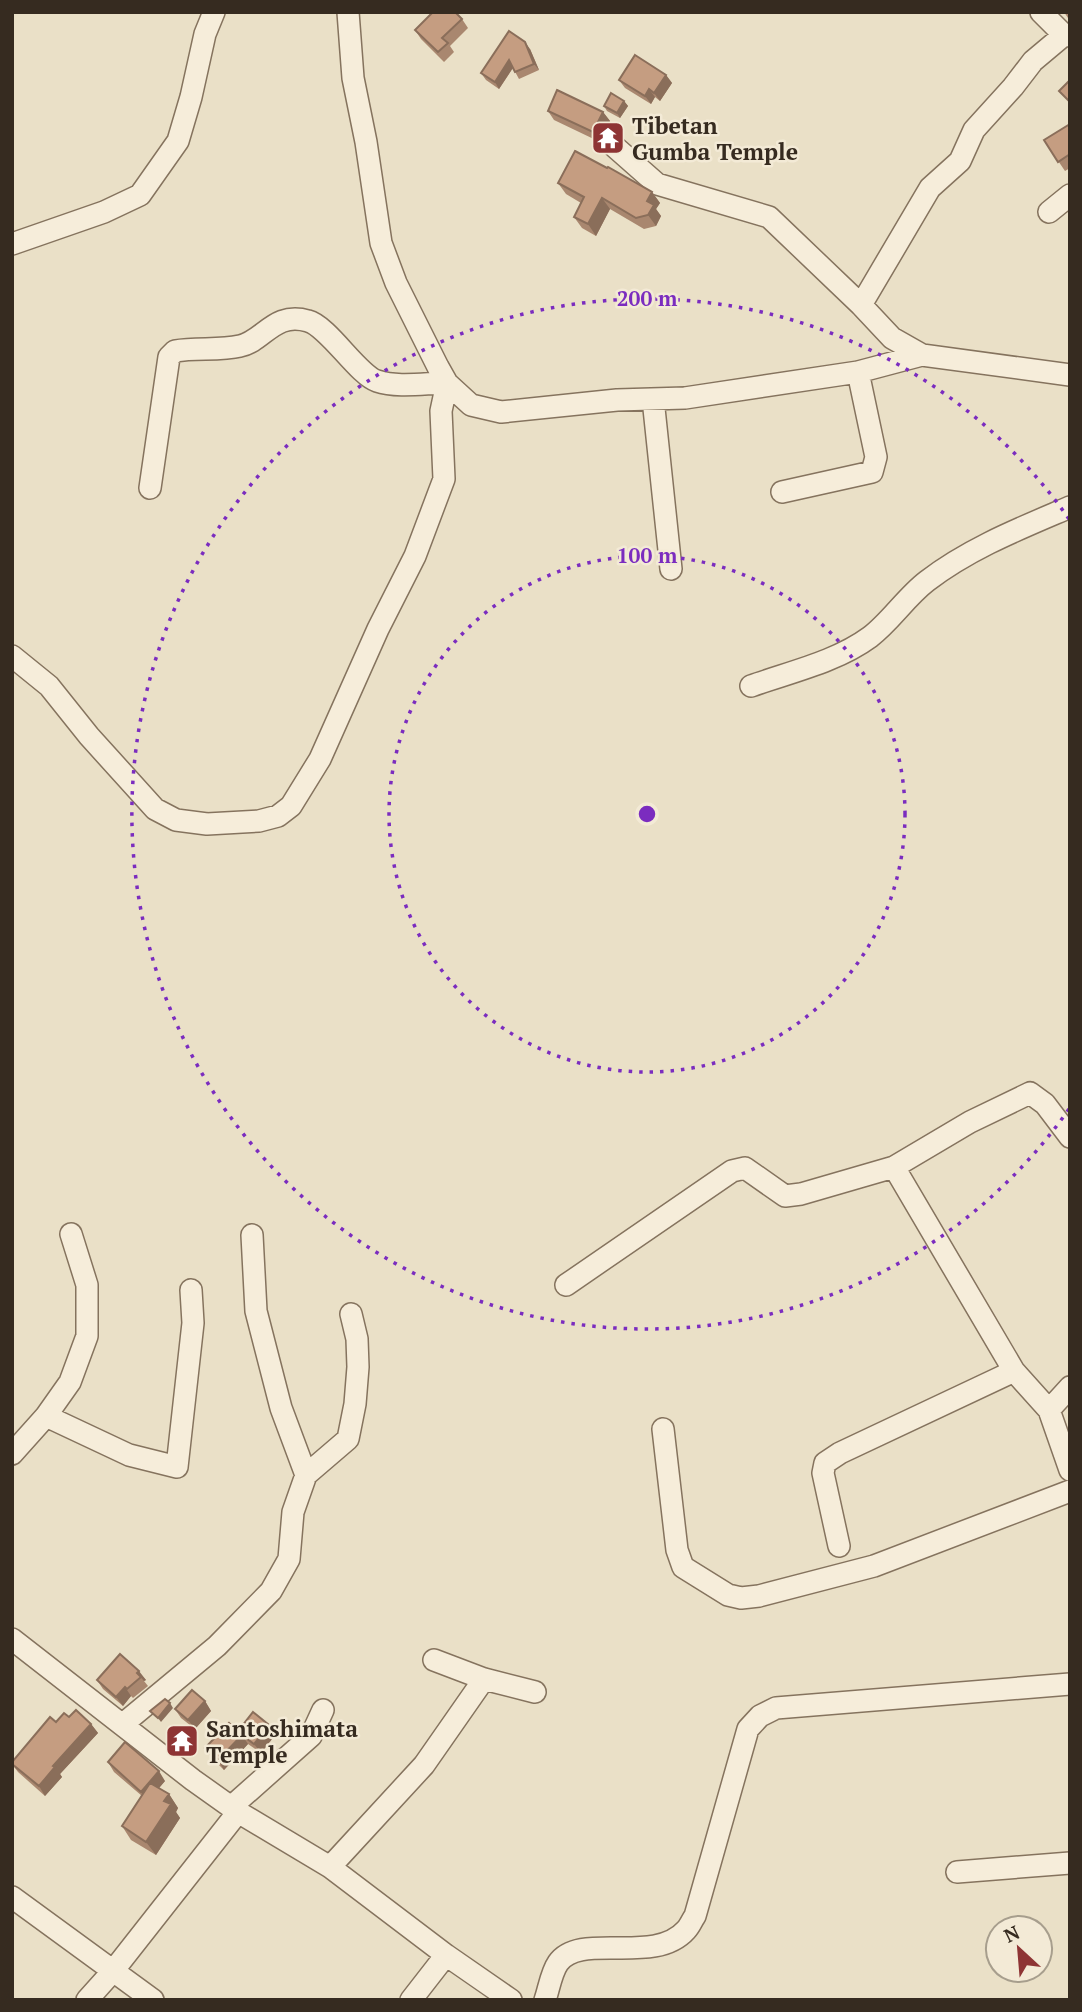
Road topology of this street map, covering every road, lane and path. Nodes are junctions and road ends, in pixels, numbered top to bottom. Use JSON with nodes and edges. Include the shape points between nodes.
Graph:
{"nodes":[{"id":1,"x":214,"y":12,"type":"edge"},
{"id":2,"x":348,"y":12,"type":"edge"},
{"id":3,"x":1041,"y":12,"type":"edge"},
{"id":4,"x":1067,"y":36,"type":"edge"},
{"id":5,"x":615,"y":147,"type":"dead end"},
{"id":6,"x":1070,"y":195,"type":"edge"},
{"id":7,"x":1049,"y":212,"type":"dead end"},
{"id":8,"x":12,"y":244,"type":"edge"},
{"id":9,"x":861,"y":305,"type":"junction"},
{"id":10,"x":922,"y":355,"type":"junction"},
{"id":11,"x":858,"y":372,"type":"junction"},
{"id":12,"x":1070,"y":375,"type":"edge"},
{"id":13,"x":447,"y":383,"type":"junction"},
{"id":14,"x":653,"y":399,"type":"junction"},
{"id":15,"x":149,"y":488,"type":"dead end"},
{"id":16,"x":782,"y":492,"type":"dead end"},
{"id":17,"x":1070,"y":507,"type":"edge"},
{"id":18,"x":671,"y":569,"type":"dead end"},
{"id":19,"x":12,"y":656,"type":"edge"},
{"id":20,"x":751,"y":686,"type":"dead end"},
{"id":21,"x":1070,"y":1137,"type":"edge"},
{"id":22,"x":894,"y":1167,"type":"junction"},
{"id":23,"x":71,"y":1234,"type":"dead end"},
{"id":24,"x":253,"y":1235,"type":"dead end"},
{"id":25,"x":566,"y":1284,"type":"dead end"},
{"id":26,"x":191,"y":1290,"type":"dead end"},
{"id":27,"x":351,"y":1314,"type":"dead end"},
{"id":28,"x":1014,"y":1371,"type":"junction"},
{"id":29,"x":1070,"y":1387,"type":"edge"},
{"id":30,"x":1049,"y":1410,"type":"junction"},
{"id":31,"x":46,"y":1416,"type":"junction"},
{"id":32,"x":663,"y":1429,"type":"dead end"},
{"id":33,"x":12,"y":1454,"type":"edge"},
{"id":34,"x":1070,"y":1471,"type":"edge"},
{"id":35,"x":306,"y":1475,"type":"junction"},
{"id":36,"x":1070,"y":1491,"type":"edge"},
{"id":37,"x":839,"y":1546,"type":"dead end"},
{"id":38,"x":12,"y":1639,"type":"edge"},
{"id":39,"x":434,"y":1660,"type":"dead end"},
{"id":40,"x":484,"y":1679,"type":"junction"},
{"id":41,"x":1070,"y":1684,"type":"edge"},
{"id":42,"x":535,"y":1692,"type":"dead end"},
{"id":43,"x":323,"y":1710,"type":"dead end"},
{"id":44,"x":123,"y":1724,"type":"junction"},
{"id":45,"x":234,"y":1810,"type":"junction"},
{"id":46,"x":1070,"y":1863,"type":"edge"},
{"id":47,"x":330,"y":1867,"type":"junction"},
{"id":48,"x":957,"y":1872,"type":"dead end"},
{"id":49,"x":12,"y":1897,"type":"edge"},
{"id":50,"x":446,"y":1955,"type":"junction"},
{"id":51,"x":113,"y":1971,"type":"junction"},
{"id":52,"x":87,"y":2000,"type":"edge"},
{"id":53,"x":153,"y":2000,"type":"edge"},
{"id":54,"x":411,"y":2000,"type":"edge"},
{"id":55,"x":511,"y":2000,"type":"edge"},
{"id":56,"x":545,"y":2000,"type":"edge"}],
"edges":[{"from":1,"to":8,"type":"street","via":[[178,141],[140,195]]},
{"from":2,"to":13,"type":"street","via":[[353,78],[381,243]]},
{"from":3,"to":4,"type":"street"},
{"from":4,"to":9,"type":"street","via":[[1033,61],[974,130],[960,161],[930,188]]},
{"from":5,"to":9,"type":"street","via":[[657,184],[769,217]]},
{"from":6,"to":7,"type":"street"},
{"from":9,"to":10,"type":"street","via":[[892,338]]},
{"from":10,"to":11,"type":"street"},
{"from":10,"to":12,"type":"street"},
{"from":11,"to":14,"type":"street"},
{"from":11,"to":16,"type":"street","via":[[876,457],[872,472]]},
{"from":13,"to":14,"type":"street","via":[[471,405],[500,412]]},
{"from":13,"to":15,"type":"street","via":[[374,381],[310,321],[272,325],[241,346],[175,351],[169,357]]},
{"from":13,"to":19,"type":"street","via":[[442,411],[444,479],[415,556],[320,759],[291,806],[278,816],[207,824],[176,820],[155,809],[49,686]]},
{"from":14,"to":18,"type":"street"},
{"from":17,"to":20,"type":"street","via":[[984,545],[950,566],[926,582],[869,637],[835,656]]},
{"from":21,"to":22,"type":"street","via":[[1045,1104],[1030,1093]]},
{"from":22,"to":25,"type":"street","via":[[785,1196],[745,1168],[732,1171]]},
{"from":22,"to":28,"type":"street"},
{"from":23,"to":31,"type":"street","via":[[87,1285],[87,1336],[70,1382]]},
{"from":24,"to":35,"type":"street","via":[[256,1311],[281,1408]]},
{"from":26,"to":31,"type":"street","via":[[193,1323],[177,1467],[129,1455]]},
{"from":27,"to":35,"type":"street","via":[[358,1367],[348,1439]]},
{"from":28,"to":30,"type":"street"},
{"from":28,"to":37,"type":"street","via":[[825,1463],[823,1473]]},
{"from":29,"to":30,"type":"street"},
{"from":30,"to":34,"type":"street"},
{"from":31,"to":33,"type":"street"},
{"from":32,"to":36,"type":"street","via":[[683,1567],[741,1598],[874,1566]]},
{"from":35,"to":44,"type":"street","via":[[293,1512],[289,1559],[271,1591],[217,1646]]},
{"from":38,"to":44,"type":"street"},
{"from":39,"to":40,"type":"street"},
{"from":40,"to":42,"type":"street"},
{"from":40,"to":47,"type":"street","via":[[424,1765]]},
{"from":41,"to":56,"type":"street","via":[[776,1709],[760,1716],[748,1729],[695,1916],[686,1931],[665,1944],[581,1949],[567,1955],[557,1964]]},
{"from":43,"to":45,"type":"street","via":[[311,1736]]},
{"from":44,"to":45,"type":"street"},
{"from":45,"to":47,"type":"street"},
{"from":45,"to":51,"type":"street"},
{"from":46,"to":48,"type":"street"},
{"from":47,"to":50,"type":"street"},
{"from":49,"to":51,"type":"street"},
{"from":50,"to":54,"type":"street"},
{"from":50,"to":55,"type":"street"},
{"from":51,"to":52,"type":"street"},
{"from":51,"to":53,"type":"street"}]}
